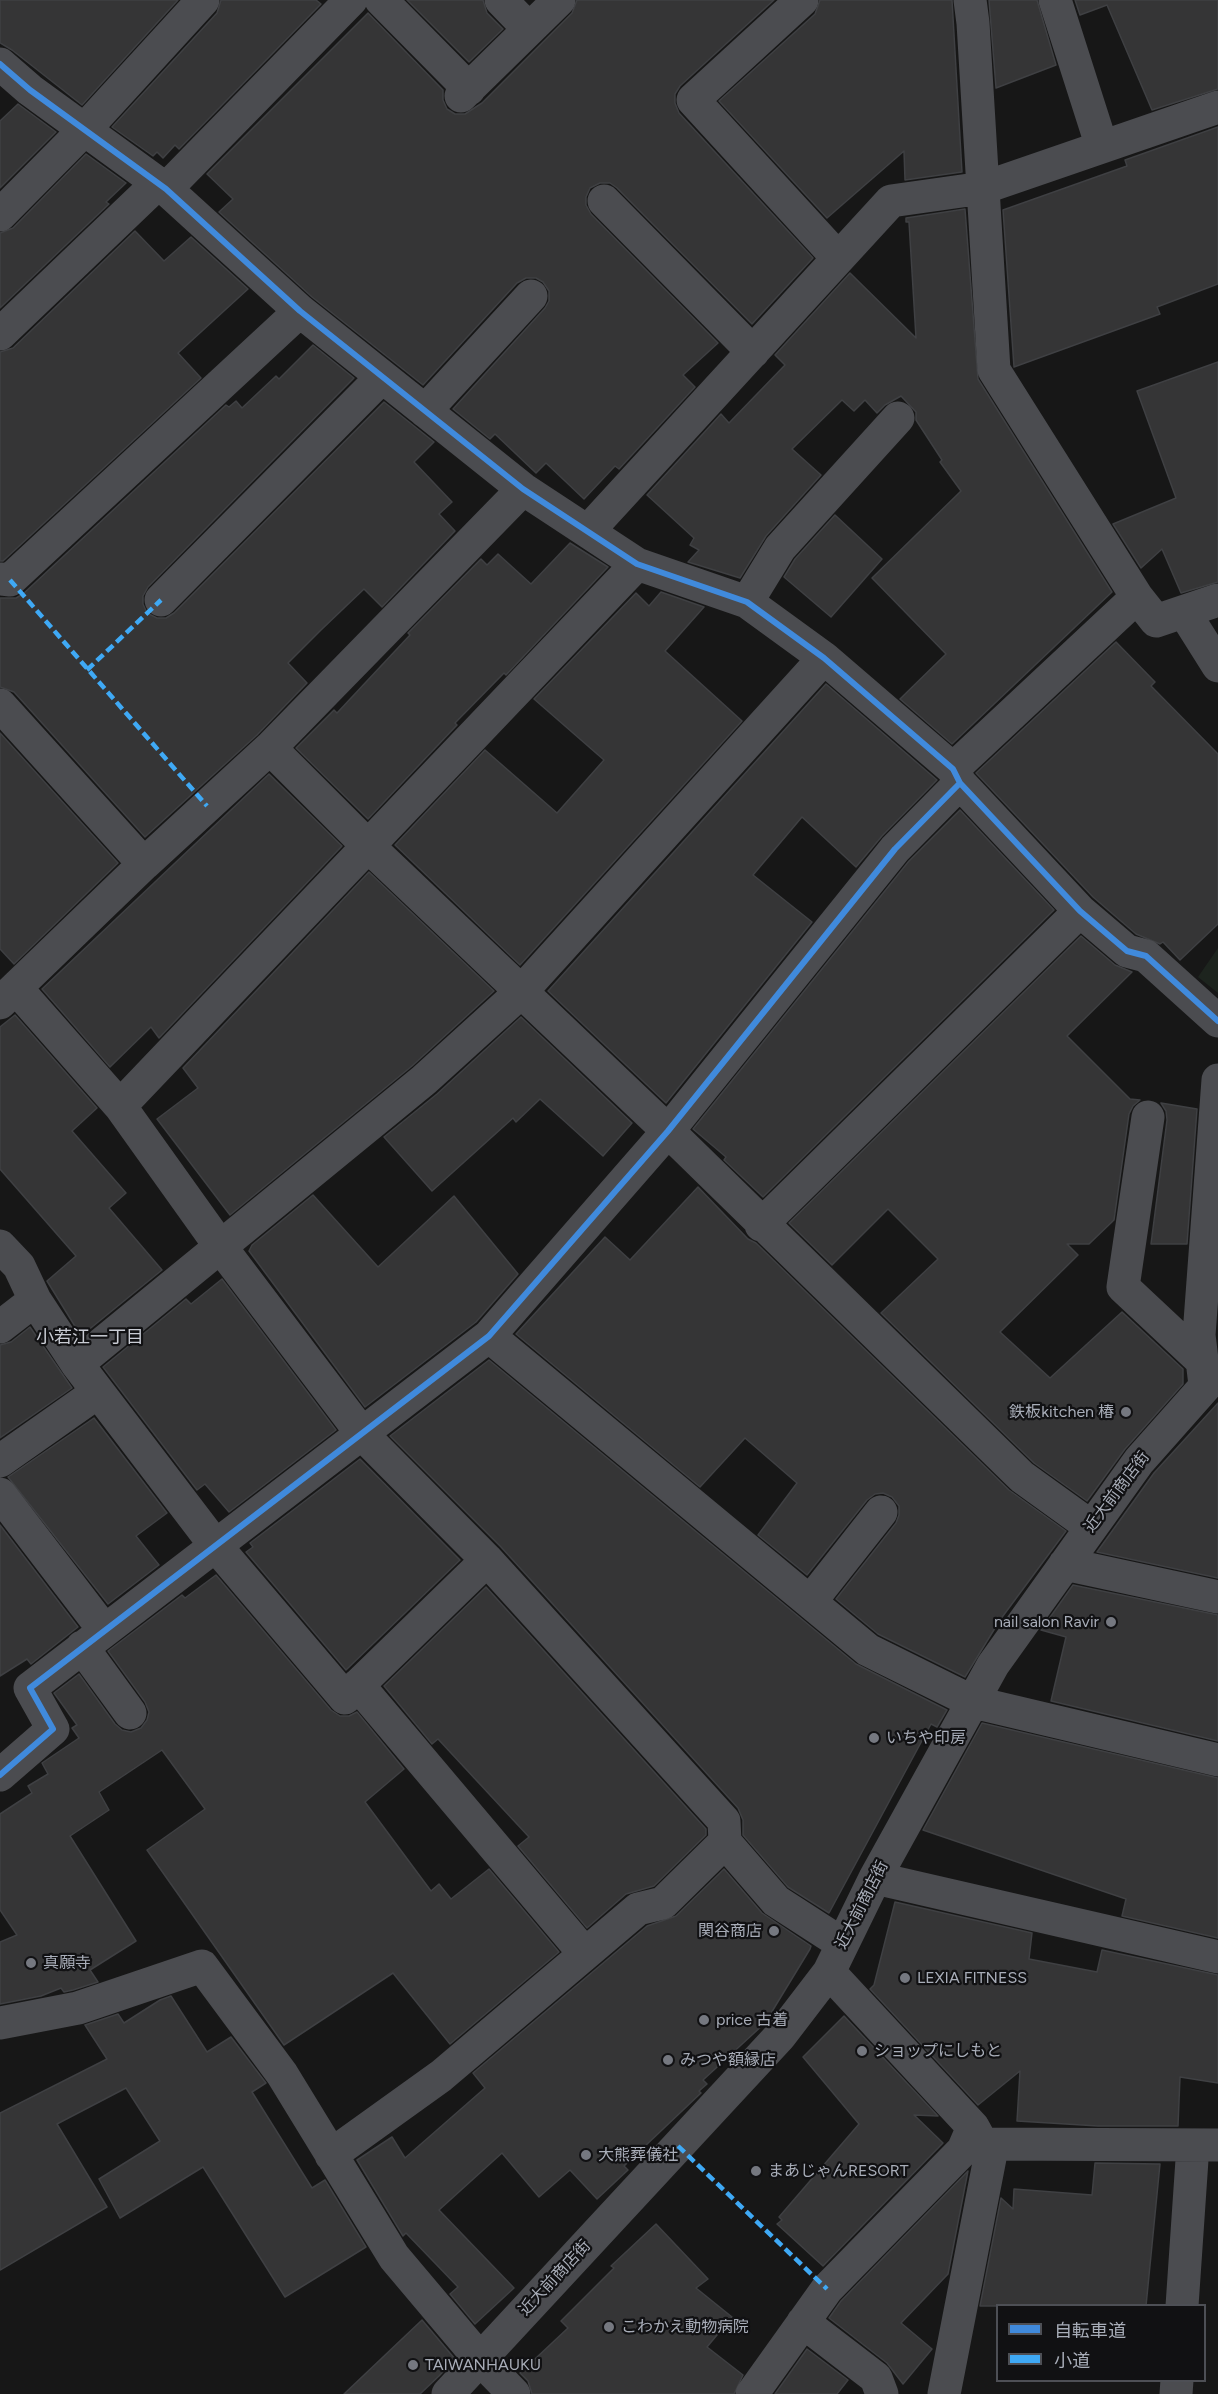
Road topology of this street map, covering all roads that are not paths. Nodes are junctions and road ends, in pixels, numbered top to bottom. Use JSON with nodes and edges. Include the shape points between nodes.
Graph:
{"nodes":[{"id":1,"x":203,"y":0,"type":"edge"},
{"id":2,"x":351,"y":0,"type":"edge"},
{"id":3,"x":381,"y":0,"type":"edge"},
{"id":4,"x":501,"y":0,"type":"edge"},
{"id":5,"x":560,"y":0,"type":"edge"},
{"id":6,"x":802,"y":0,"type":"edge"},
{"id":7,"x":970,"y":0,"type":"edge"},
{"id":8,"x":1055,"y":0,"type":"edge"},
{"id":9,"x":529,"y":29,"type":"junction"},
{"id":10,"x":0,"y":64,"type":"edge"},
{"id":11,"x":1218,"y":107,"type":"edge"},
{"id":12,"x":85,"y":129,"type":"junction"},
{"id":13,"x":1102,"y":147,"type":"junction"},
{"id":14,"x":162,"y":186,"type":"junction"},
{"id":15,"x":983,"y":188,"type":"junction"},
{"id":16,"x":604,"y":201,"type":"dead end"},
{"id":17,"x":0,"y":215,"type":"edge"},
{"id":18,"x":838,"y":258,"type":"junction"},
{"id":19,"x":531,"y":296,"type":"dead end"},
{"id":20,"x":300,"y":311,"type":"junction"},
{"id":21,"x":0,"y":334,"type":"edge"},
{"id":22,"x":753,"y":352,"type":"junction"},
{"id":23,"x":382,"y":377,"type":"junction"},
{"id":24,"x":425,"y":411,"type":"junction"},
{"id":25,"x":898,"y":418,"type":"dead end"},
{"id":26,"x":523,"y":489,"type":"junction"},
{"id":27,"x":588,"y":531,"type":"junction"},
{"id":28,"x":637,"y":564,"type":"junction"},
{"id":29,"x":5,"y":580,"type":"edge"},
{"id":30,"x":1137,"y":597,"type":"junction"},
{"id":31,"x":160,"y":600,"type":"dead end"},
{"id":32,"x":1218,"y":600,"type":"edge"},
{"id":33,"x":747,"y":602,"type":"junction"},
{"id":34,"x":1184,"y":612,"type":"junction"},
{"id":35,"x":824,"y":658,"type":"junction"},
{"id":36,"x":1218,"y":666,"type":"edge"},
{"id":37,"x":0,"y":705,"type":"edge"},
{"id":38,"x":270,"y":748,"type":"junction"},
{"id":39,"x":956,"y":776,"type":"junction"},
{"id":40,"x":367,"y":845,"type":"junction"},
{"id":41,"x":144,"y":864,"type":"junction"},
{"id":42,"x":1080,"y":911,"type":"junction"},
{"id":43,"x":521,"y":992,"type":"junction"},
{"id":44,"x":8,"y":995,"type":"edge"},
{"id":45,"x":1218,"y":1021,"type":"edge"},
{"id":46,"x":1218,"y":1080,"type":"edge"},
{"id":47,"x":120,"y":1106,"type":"junction"},
{"id":48,"x":1148,"y":1118,"type":"dead end"},
{"id":49,"x":668,"y":1131,"type":"junction"},
{"id":50,"x":761,"y":1224,"type":"junction"},
{"id":51,"x":0,"y":1246,"type":"edge"},
{"id":52,"x":220,"y":1246,"type":"junction"},
{"id":53,"x":35,"y":1300,"type":"junction"},
{"id":54,"x":0,"y":1327,"type":"edge"},
{"id":55,"x":489,"y":1336,"type":"junction"},
{"id":56,"x":77,"y":1364,"type":"junction"},
{"id":57,"x":1208,"y":1373,"type":"edge"},
{"id":58,"x":98,"y":1392,"type":"junction"},
{"id":59,"x":363,"y":1435,"type":"junction"},
{"id":60,"x":0,"y":1461,"type":"edge"},
{"id":61,"x":0,"y":1494,"type":"edge"},
{"id":62,"x":881,"y":1512,"type":"dead end"},
{"id":63,"x":1090,"y":1526,"type":"junction"},
{"id":64,"x":215,"y":1545,"type":"junction"},
{"id":65,"x":487,"y":1560,"type":"junction"},
{"id":66,"x":1065,"y":1564,"type":"junction"},
{"id":67,"x":1218,"y":1597,"type":"edge"},
{"id":68,"x":810,"y":1602,"type":"junction"},
{"id":69,"x":93,"y":1638,"type":"junction"},
{"id":70,"x":358,"y":1685,"type":"junction"},
{"id":71,"x":973,"y":1702,"type":"junction"},
{"id":72,"x":130,"y":1713,"type":"dead end"},
{"id":73,"x":1218,"y":1760,"type":"edge"},
{"id":74,"x":0,"y":1774,"type":"edge"},
{"id":75,"x":724,"y":1842,"type":"junction"},
{"id":76,"x":875,"y":1878,"type":"junction"},
{"id":77,"x":585,"y":1954,"type":"junction"},
{"id":78,"x":1218,"y":1957,"type":"edge"},
{"id":79,"x":835,"y":1958,"type":"junction"},
{"id":80,"x":0,"y":2023,"type":"edge"},
{"id":81,"x":978,"y":2135,"type":"junction"},
{"id":82,"x":1206,"y":2145,"type":"edge"},
{"id":83,"x":332,"y":2155,"type":"junction"},
{"id":84,"x":1182,"y":2304,"type":"edge"},
{"id":85,"x":803,"y":2322,"type":"junction"},
{"id":86,"x":480,"y":2359,"type":"junction"},
{"id":87,"x":447,"y":2394,"type":"edge"},
{"id":88,"x":514,"y":2394,"type":"edge"},
{"id":89,"x":752,"y":2394,"type":"edge"},
{"id":90,"x":882,"y":2394,"type":"edge"},
{"id":91,"x":944,"y":2394,"type":"edge"}],
"edges":[{"from":1,"to":12,"type":"street"},
{"from":2,"to":14,"type":"street"},
{"from":3,"to":9,"type":"street","via":[[465,92]]},
{"from":4,"to":9,"type":"street"},
{"from":5,"to":9,"type":"street"},
{"from":6,"to":18,"type":"street","via":[[693,100]]},
{"from":7,"to":15,"type":"street"},
{"from":8,"to":13,"type":"street"},
{"from":10,"to":12,"type":"street"},
{"from":11,"to":13,"type":"street"},
{"from":12,"to":14,"type":"street"},
{"from":12,"to":17,"type":"street"},
{"from":13,"to":15,"type":"street"},
{"from":14,"to":20,"type":"street"},
{"from":14,"to":21,"type":"street"},
{"from":15,"to":18,"type":"street","via":[[891,201]]},
{"from":15,"to":30,"type":"street","via":[[994,370]]},
{"from":16,"to":22,"type":"street"},
{"from":18,"to":22,"type":"street"},
{"from":19,"to":24,"type":"street"},
{"from":20,"to":23,"type":"street"},
{"from":20,"to":29,"type":"street"},
{"from":22,"to":27,"type":"street"},
{"from":23,"to":24,"type":"street"},
{"from":23,"to":31,"type":"street"},
{"from":24,"to":26,"type":"street"},
{"from":25,"to":33,"type":"street","via":[[780,548]]},
{"from":26,"to":27,"type":"street"},
{"from":26,"to":38,"type":"street"},
{"from":27,"to":28,"type":"street"},
{"from":28,"to":33,"type":"street"},
{"from":28,"to":40,"type":"street"},
{"from":30,"to":34,"type":"street","via":[[1156,621]]},
{"from":30,"to":39,"type":"street"},
{"from":32,"to":34,"type":"street"},
{"from":33,"to":35,"type":"street"},
{"from":34,"to":36,"type":"street"},
{"from":35,"to":39,"type":"street"},
{"from":35,"to":43,"type":"street"},
{"from":37,"to":41,"type":"street"},
{"from":38,"to":40,"type":"street"},
{"from":38,"to":41,"type":"street"},
{"from":39,"to":42,"type":"street"},
{"from":39,"to":49,"type":"street"},
{"from":40,"to":43,"type":"street"},
{"from":40,"to":47,"type":"street"},
{"from":41,"to":44,"type":"street"},
{"from":42,"to":45,"type":"street","via":[[1127,951],[1146,956]]},
{"from":42,"to":50,"type":"street"},
{"from":43,"to":49,"type":"street"},
{"from":43,"to":52,"type":"street","via":[[424,1080]]},
{"from":44,"to":47,"type":"street"},
{"from":46,"to":57,"type":"street","via":[[1199,1335]]},
{"from":47,"to":52,"type":"street"},
{"from":48,"to":57,"type":"street","via":[[1123,1287]]},
{"from":49,"to":50,"type":"street"},
{"from":49,"to":55,"type":"street"},
{"from":50,"to":63,"type":"street","via":[[1022,1477]]},
{"from":51,"to":53,"type":"street","via":[[19,1266]]},
{"from":52,"to":56,"type":"street"},
{"from":52,"to":59,"type":"street"},
{"from":53,"to":54,"type":"street"},
{"from":53,"to":56,"type":"street"},
{"from":55,"to":59,"type":"street"},
{"from":55,"to":68,"type":"street"},
{"from":56,"to":58,"type":"street"},
{"from":57,"to":63,"type":"street","name":"近大前商店街"},
{"from":58,"to":60,"type":"street"},
{"from":58,"to":64,"type":"street"},
{"from":59,"to":64,"type":"street"},
{"from":59,"to":65,"type":"street"},
{"from":61,"to":69,"type":"street"},
{"from":62,"to":68,"type":"street"},
{"from":63,"to":66,"type":"street","name":"近大前商店街"},
{"from":64,"to":69,"type":"street"},
{"from":64,"to":70,"type":"street","via":[[345,1698]]},
{"from":65,"to":70,"type":"street"},
{"from":65,"to":75,"type":"street","via":[[724,1821]]},
{"from":66,"to":67,"type":"street"},
{"from":66,"to":71,"type":"street","name":"近大前商店街","via":[[993,1665]]},
{"from":68,"to":71,"type":"street","via":[[868,1650]]},
{"from":69,"to":72,"type":"street"},
{"from":69,"to":74,"type":"street","via":[[30,1688],[53,1729]]},
{"from":70,"to":77,"type":"street"},
{"from":71,"to":73,"type":"street"},
{"from":71,"to":76,"type":"street","name":"近大前商店街"},
{"from":75,"to":77,"type":"street","via":[[663,1903],[638,1909]]},
{"from":75,"to":79,"type":"street","via":[[776,1901]]},
{"from":76,"to":78,"type":"street"},
{"from":76,"to":79,"type":"street","name":"近大前商店街"},
{"from":77,"to":83,"type":"street","via":[[441,2076]]},
{"from":79,"to":81,"type":"street"},
{"from":79,"to":86,"type":"street","name":"近大前商店街","via":[[780,2036]]},
{"from":80,"to":83,"type":"street","via":[[78,2008],[202,1966],[282,2074]]},
{"from":81,"to":82,"type":"street"},
{"from":81,"to":85,"type":"street","via":[[827,2289]]},
{"from":81,"to":91,"type":"street","via":[[990,2158]]},
{"from":82,"to":84,"type":"street"},
{"from":83,"to":86,"type":"street","via":[[394,2257]]},
{"from":85,"to":89,"type":"street"},
{"from":85,"to":90,"type":"street","via":[[876,2378]]},
{"from":86,"to":87,"type":"street","name":"近大前商店街"},
{"from":86,"to":88,"type":"street"}]}
